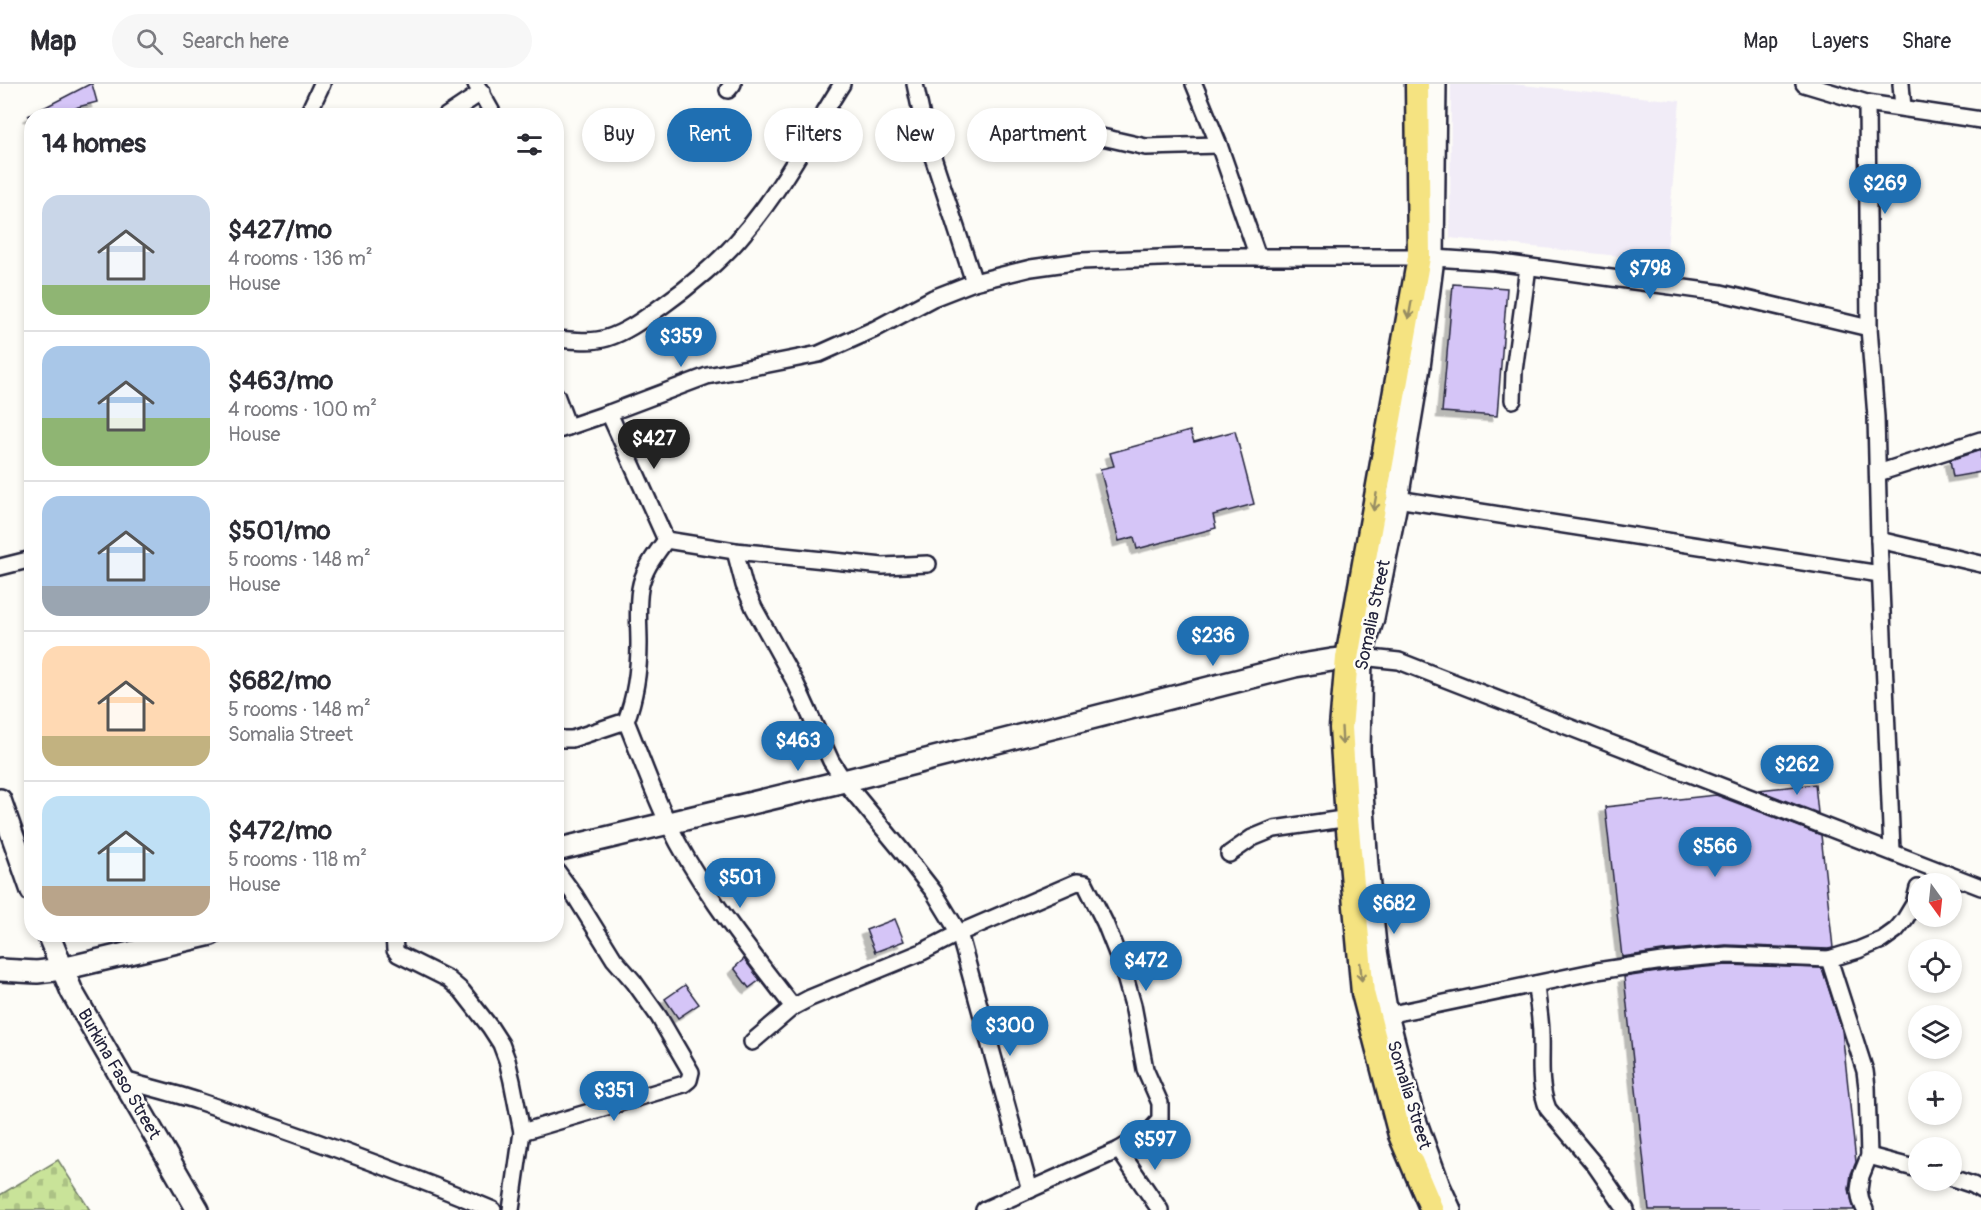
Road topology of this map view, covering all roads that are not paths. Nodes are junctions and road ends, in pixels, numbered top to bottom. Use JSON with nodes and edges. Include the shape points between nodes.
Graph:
{"nodes":[{"id":1,"x":322,"y":84,"type":"edge"},
{"id":2,"x":842,"y":84,"type":"edge"},
{"id":3,"x":915,"y":84,"type":"edge"},
{"id":4,"x":1417,"y":84,"type":"edge"},
{"id":5,"x":1435,"y":84,"type":"edge"},
{"id":6,"x":1804,"y":84,"type":"edge"},
{"id":7,"x":1902,"y":84,"type":"edge"},
{"id":8,"x":1200,"y":87,"type":"edge"},
{"id":9,"x":479,"y":88,"type":"edge"},
{"id":10,"x":1867,"y":103,"type":"junction"},
{"id":11,"x":311,"y":108,"type":"edge"},
{"id":12,"x":455,"y":108,"type":"edge"},
{"id":13,"x":490,"y":108,"type":"edge"},
{"id":14,"x":1903,"y":108,"type":"junction"},
{"id":15,"x":1981,"y":120,"type":"edge"},
{"id":16,"x":1107,"y":138,"type":"edge"},
{"id":17,"x":1219,"y":145,"type":"junction"},
{"id":18,"x":1258,"y":257,"type":"junction"},
{"id":19,"x":1426,"y":257,"type":"junction"},
{"id":20,"x":1528,"y":267,"type":"junction"},
{"id":21,"x":974,"y":282,"type":"junction"},
{"id":22,"x":1869,"y":327,"type":"junction"},
{"id":23,"x":564,"y":339,"type":"edge"},
{"id":24,"x":1513,"y":400,"type":"dead end"},
{"id":25,"x":609,"y":413,"type":"junction"},
{"id":26,"x":564,"y":428,"type":"edge"},
{"id":27,"x":1981,"y":440,"type":"edge"},
{"id":28,"x":1878,"y":473,"type":"junction"},
{"id":29,"x":1397,"y":499,"type":"junction"},
{"id":30,"x":666,"y":540,"type":"junction"},
{"id":31,"x":1879,"y":540,"type":"junction"},
{"id":32,"x":735,"y":551,"type":"junction"},
{"id":33,"x":24,"y":562,"type":"edge"},
{"id":34,"x":928,"y":564,"type":"dead end"},
{"id":35,"x":1981,"y":564,"type":"edge"},
{"id":36,"x":0,"y":567,"type":"edge"},
{"id":37,"x":1880,"y":574,"type":"junction"},
{"id":38,"x":1354,"y":658,"type":"junction"},
{"id":39,"x":626,"y":721,"type":"junction"},
{"id":40,"x":564,"y":739,"type":"edge"},
{"id":41,"x":844,"y":781,"type":"junction"},
{"id":42,"x":0,"y":800,"type":"edge"},
{"id":43,"x":1355,"y":818,"type":"junction"},
{"id":44,"x":668,"y":823,"type":"junction"},
{"id":45,"x":5,"y":828,"type":"edge"},
{"id":46,"x":564,"y":848,"type":"edge"},
{"id":47,"x":1892,"y":851,"type":"junction"},
{"id":48,"x":1229,"y":854,"type":"dead end"},
{"id":49,"x":1925,"y":865,"type":"junction"},
{"id":50,"x":24,"y":872,"type":"edge"},
{"id":51,"x":1923,"y":873,"type":"edge"},
{"id":52,"x":564,"y":882,"type":"edge"},
{"id":53,"x":1981,"y":887,"type":"edge"},
{"id":54,"x":1908,"y":915,"type":"edge"},
{"id":55,"x":959,"y":933,"type":"junction"},
{"id":56,"x":51,"y":942,"type":"edge"},
{"id":57,"x":177,"y":942,"type":"edge"},
{"id":58,"x":394,"y":942,"type":"edge"},
{"id":59,"x":1829,"y":959,"type":"junction"},
{"id":60,"x":62,"y":969,"type":"junction"},
{"id":61,"x":0,"y":970,"type":"edge"},
{"id":62,"x":1536,"y":984,"type":"junction"},
{"id":63,"x":794,"y":1007,"type":"junction"},
{"id":64,"x":1387,"y":1015,"type":"junction"},
{"id":65,"x":752,"y":1042,"type":"dead end"},
{"id":66,"x":123,"y":1080,"type":"junction"},
{"id":67,"x":522,"y":1132,"type":"junction"},
{"id":68,"x":1119,"y":1150,"type":"junction"},
{"id":69,"x":1869,"y":1156,"type":"junction"},
{"id":70,"x":1908,"y":1167,"type":"edge"},
{"id":71,"x":1962,"y":1181,"type":"edge"},
{"id":72,"x":1030,"y":1190,"type":"junction"},
{"id":73,"x":1981,"y":1190,"type":"edge"},
{"id":74,"x":198,"y":1210,"type":"edge"},
{"id":75,"x":493,"y":1210,"type":"edge"},
{"id":76,"x":511,"y":1210,"type":"edge"},
{"id":77,"x":984,"y":1210,"type":"edge"},
{"id":78,"x":1160,"y":1210,"type":"edge"},
{"id":79,"x":1432,"y":1210,"type":"edge"},
{"id":80,"x":1450,"y":1210,"type":"edge"},
{"id":81,"x":1626,"y":1210,"type":"edge"},
{"id":82,"x":1865,"y":1210,"type":"edge"}],
"edges":[{"from":1,"to":11,"type":"street"},
{"from":2,"to":23,"type":"street","via":[[794,163],[748,229],[725,254],[672,298],[620,333],[592,341]]},
{"from":3,"to":21,"type":"street","via":[[926,136]]},
{"from":4,"to":19,"type":"main road"},
{"from":5,"to":19,"type":"main road","name":"Somalia Street"},
{"from":6,"to":10,"type":"street"},
{"from":7,"to":14,"type":"street"},
{"from":8,"to":17,"type":"street"},
{"from":9,"to":12,"type":"street"},
{"from":9,"to":13,"type":"street"},
{"from":10,"to":14,"type":"street"},
{"from":10,"to":22,"type":"street"},
{"from":14,"to":15,"type":"street"},
{"from":16,"to":17,"type":"street","via":[[1146,147]]},
{"from":17,"to":18,"type":"street"},
{"from":18,"to":19,"type":"street"},
{"from":18,"to":21,"type":"street","via":[[1081,261]]},
{"from":19,"to":20,"type":"street"},
{"from":19,"to":29,"type":"main road","name":"Somalia Street","via":[[1419,367]]},
{"from":19,"to":38,"type":"main road","one_way":true},
{"from":20,"to":22,"type":"street","via":[[1721,293]]},
{"from":20,"to":24,"type":"street"},
{"from":21,"to":25,"type":"street","via":[[826,351],[722,371]]},
{"from":22,"to":28,"type":"street"},
{"from":25,"to":26,"type":"street"},
{"from":25,"to":30,"type":"street"},
{"from":27,"to":28,"type":"street"},
{"from":28,"to":31,"type":"street"},
{"from":29,"to":37,"type":"street"},
{"from":29,"to":38,"type":"main road","name":"Somalia Street","via":[[1373,618]]},
{"from":30,"to":32,"type":"street"},
{"from":30,"to":39,"type":"street","via":[[649,563],[639,589],[636,680]]},
{"from":31,"to":35,"type":"street"},
{"from":31,"to":37,"type":"street"},
{"from":32,"to":34,"type":"street","via":[[883,566]]},
{"from":32,"to":41,"type":"street","via":[[754,608]]},
{"from":33,"to":36,"type":"street"},
{"from":37,"to":47,"type":"street"},
{"from":38,"to":41,"type":"main road","via":[[1295,666]]},
{"from":38,"to":43,"type":"main road","via":[[1341,728]]},
{"from":38,"to":47,"type":"street","via":[[1399,661]]},
{"from":39,"to":40,"type":"street"},
{"from":39,"to":44,"type":"street"},
{"from":41,"to":44,"type":"main road"},
{"from":41,"to":55,"type":"street","via":[[934,892]]},
{"from":42,"to":45,"type":"main road"},
{"from":43,"to":48,"type":"street","via":[[1274,829]]},
{"from":43,"to":64,"type":"main road","name":"Somalia Street"},
{"from":43,"to":79,"type":"main road","one_way":true,"via":[[1363,993],[1400,1135]]},
{"from":44,"to":46,"type":"main road"},
{"from":44,"to":63,"type":"street","via":[[713,900]]},
{"from":45,"to":50,"type":"main road"},
{"from":47,"to":49,"type":"street"},
{"from":49,"to":51,"type":"street"},
{"from":49,"to":53,"type":"street"},
{"from":52,"to":67,"type":"street","via":[[614,959],[659,1017],[691,1076],[684,1084]]},
{"from":54,"to":59,"type":"street","via":[[1882,940]]},
{"from":55,"to":63,"type":"street"},
{"from":55,"to":68,"type":"street","via":[[1077,882],[1085,883],[1122,966],[1145,1069],[1161,1109],[1156,1126]]},
{"from":55,"to":72,"type":"street"},
{"from":56,"to":60,"type":"main road","name":"Burkina Faso Street"},
{"from":57,"to":60,"type":"main road"},
{"from":58,"to":67,"type":"street","via":[[398,954],[462,991],[490,1027],[507,1060]]},
{"from":59,"to":62,"type":"street","via":[[1726,955],[1597,971]]},
{"from":59,"to":69,"type":"street","via":[[1865,1071]]},
{"from":60,"to":61,"type":"main road"},
{"from":60,"to":66,"type":"main road","name":"Burkina Faso Street"},
{"from":62,"to":64,"type":"street"},
{"from":62,"to":81,"type":"street","via":[[1541,1089],[1548,1109]]},
{"from":63,"to":65,"type":"street"},
{"from":64,"to":80,"type":"main road","name":"Somalia Street","via":[[1411,1109]]},
{"from":66,"to":74,"type":"main road","name":"Burkina Faso Street"},
{"from":66,"to":75,"type":"street","via":[[196,1100],[302,1137]]},
{"from":67,"to":76,"type":"street"},
{"from":68,"to":72,"type":"street"},
{"from":68,"to":78,"type":"street"},
{"from":69,"to":70,"type":"street"},
{"from":69,"to":82,"type":"street","via":[[1859,1190]]},
{"from":71,"to":73,"type":"street"},
{"from":72,"to":77,"type":"street"}]}
